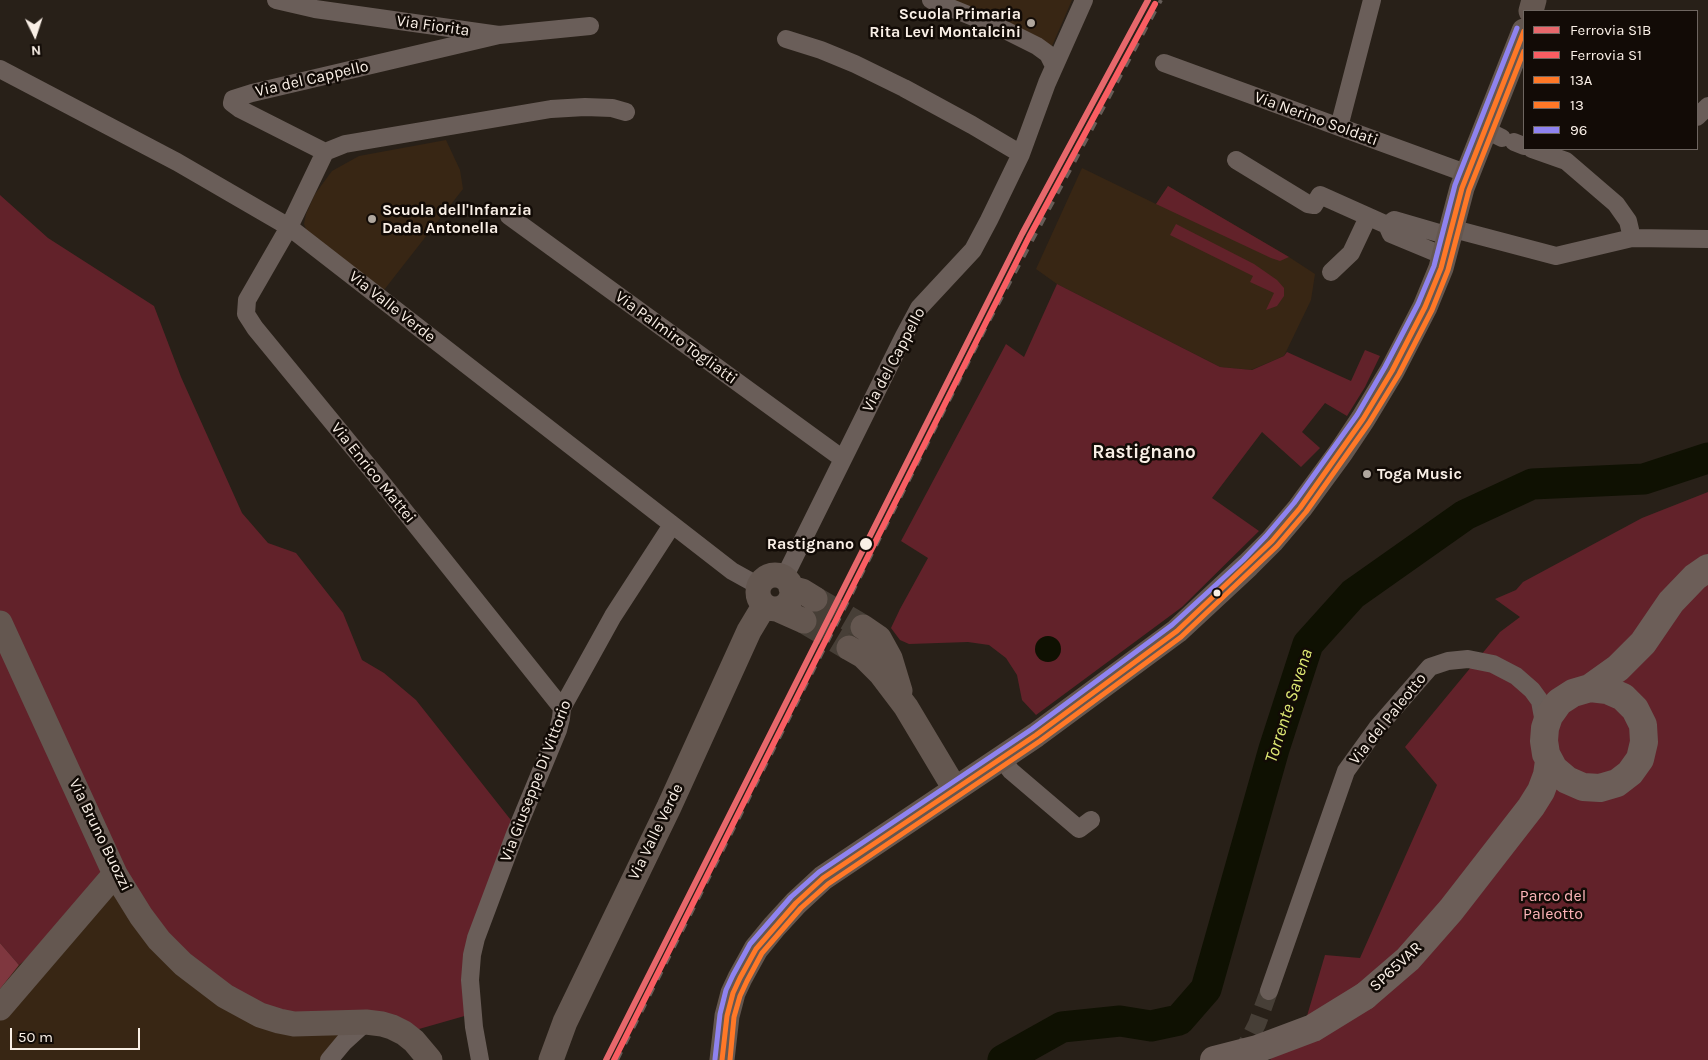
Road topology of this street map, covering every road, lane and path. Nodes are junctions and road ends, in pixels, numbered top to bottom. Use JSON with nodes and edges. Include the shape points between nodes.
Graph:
{"nodes":[{"id":1,"x":276,"y":0,"type":"edge"},
{"id":2,"x":931,"y":0,"type":"edge"},
{"id":3,"x":1084,"y":0,"type":"edge"},
{"id":4,"x":1372,"y":0,"type":"edge"},
{"id":5,"x":590,"y":26,"type":"dead end"},
{"id":6,"x":499,"y":35,"type":"junction"},
{"id":7,"x":1523,"y":37,"type":"edge"},
{"id":8,"x":786,"y":39,"type":"dead end"},
{"id":9,"x":1164,"y":63,"type":"dead end"},
{"id":10,"x":1054,"y":66,"type":"junction"},
{"id":11,"x":0,"y":69,"type":"edge"},
{"id":12,"x":1708,"y":106,"type":"edge"},
{"id":13,"x":626,"y":112,"type":"dead end"},
{"id":14,"x":1698,"y":116,"type":"edge"},
{"id":15,"x":1339,"y":127,"type":"junction"},
{"id":16,"x":1506,"y":139,"type":"edge"},
{"id":17,"x":1535,"y":150,"type":"edge"},
{"id":18,"x":325,"y":152,"type":"junction"},
{"id":19,"x":1021,"y":154,"type":"junction"},
{"id":20,"x":1236,"y":160,"type":"dead end"},
{"id":21,"x":1468,"y":174,"type":"junction"},
{"id":22,"x":509,"y":216,"type":"dead end"},
{"id":23,"x":1368,"y":217,"type":"junction"},
{"id":24,"x":289,"y":227,"type":"junction"},
{"id":25,"x":1632,"y":238,"type":"junction"},
{"id":26,"x":1708,"y":239,"type":"edge"},
{"id":27,"x":1448,"y":240,"type":"junction"},
{"id":28,"x":1331,"y":272,"type":"dead end"},
{"id":29,"x":843,"y":459,"type":"junction"},
{"id":30,"x":672,"y":525,"type":"junction"},
{"id":31,"x":1708,"y":568,"type":"edge"},
{"id":32,"x":788,"y":583,"type":"junction"},
{"id":33,"x":815,"y":599,"type":"tunnel mouth"},
{"id":34,"x":767,"y":600,"type":"junction"},
{"id":35,"x":804,"y":621,"type":"tunnel mouth"},
{"id":36,"x":0,"y":623,"type":"edge"},
{"id":37,"x":862,"y":627,"type":"tunnel mouth"},
{"id":38,"x":1643,"y":643,"type":"junction"},
{"id":39,"x":850,"y":648,"type":"tunnel mouth"},
{"id":40,"x":1532,"y":690,"type":"junction"},
{"id":41,"x":1582,"y":690,"type":"junction"},
{"id":42,"x":906,"y":707,"type":"junction"},
{"id":43,"x":562,"y":708,"type":"junction"},
{"id":44,"x":1635,"y":709,"type":"junction"},
{"id":45,"x":1545,"y":728,"type":"junction"},
{"id":46,"x":1001,"y":758,"type":"junction"},
{"id":47,"x":1549,"y":760,"type":"junction"},
{"id":48,"x":1583,"y":787,"type":"junction"},
{"id":49,"x":955,"y":789,"type":"junction"},
{"id":50,"x":1531,"y":807,"type":"junction"},
{"id":51,"x":1091,"y":820,"type":"dead end"},
{"id":52,"x":115,"y":874,"type":"junction"},
{"id":53,"x":1269,"y":991,"type":"tunnel mouth"},
{"id":54,"x":0,"y":1008,"type":"edge"},
{"id":55,"x":366,"y":1022,"type":"junction"},
{"id":56,"x":329,"y":1060,"type":"edge"},
{"id":57,"x":430,"y":1060,"type":"edge"},
{"id":58,"x":480,"y":1060,"type":"edge"},
{"id":59,"x":551,"y":1060,"type":"edge"},
{"id":60,"x":722,"y":1060,"type":"edge"},
{"id":61,"x":1214,"y":1060,"type":"edge"}],
"edges":[{"from":1,"to":6,"type":"street","name":"Via Fiorita","via":[[315,9]]},
{"from":2,"to":10,"type":"street","via":[[1037,46],[1048,54]]},
{"from":3,"to":10,"type":"street","name":"Via del Cappello"},
{"from":4,"to":15,"type":"street"},
{"from":5,"to":6,"type":"street","name":"Via Fiorita"},
{"from":6,"to":18,"type":"street","name":"Via del Cappello","via":[[233,100],[232,103],[240,108]]},
{"from":7,"to":16,"type":"street"},
{"from":8,"to":19,"type":"street","via":[[838,57],[904,88]]},
{"from":9,"to":15,"type":"street","name":"Via Nerino Soldati"},
{"from":10,"to":19,"type":"street","name":"Via del Cappello"},
{"from":11,"to":24,"type":"street","name":"Via Valle Verde","via":[[177,162]]},
{"from":12,"to":14,"type":"street"},
{"from":13,"to":18,"type":"street","via":[[585,106],[551,110],[345,144]]},
{"from":15,"to":21,"type":"street","name":"Via Nerino Soldati"},
{"from":16,"to":21,"type":"street"},
{"from":17,"to":25,"type":"street","via":[[1566,161],[1616,204],[1628,221]]},
{"from":18,"to":24,"type":"street"},
{"from":19,"to":29,"type":"street","name":"Via del Cappello","via":[[973,250],[919,308]]},
{"from":20,"to":23,"type":"street","via":[[1308,204],[1314,205],[1320,195]]},
{"from":21,"to":27,"type":"street"},
{"from":22,"to":29,"type":"street","name":"Via Palmiro Togliatti"},
{"from":23,"to":27,"type":"street","via":[[1387,225],[1391,234]]},
{"from":23,"to":28,"type":"street","via":[[1351,253]]},
{"from":24,"to":30,"type":"street","name":"Via Valle Verde"},
{"from":24,"to":43,"type":"street","name":"Via Enrico Mattei","via":[[247,300],[246,314]]},
{"from":25,"to":26,"type":"street"},
{"from":25,"to":27,"type":"street","via":[[1556,256]]},
{"from":27,"to":46,"type":"street","via":[[1434,288],[1392,371],[1336,459],[1272,541],[1177,631]]},
{"from":29,"to":32,"type":"street","name":"Via del Cappello"},
{"from":30,"to":34,"type":"street","name":"Via Valle Verde","via":[[750,581]]},
{"from":30,"to":43,"type":"street","name":"Via Giuseppe Di Vittorio","via":[[613,616]]},
{"from":31,"to":38,"type":"main road","via":[[1671,602]]},
{"from":32,"to":33,"type":"street"},
{"from":32,"to":34,"type":"street","name":"Via Valle Verde","via":[[790,599],[782,608]]},
{"from":34,"to":35,"type":"street","name":"Via Valle Verde"},
{"from":34,"to":59,"type":"street","name":"Via Valle Verde","via":[[749,631],[669,807],[564,1022]]},
{"from":36,"to":52,"type":"street","name":"Via Bruno Buozzi"},
{"from":37,"to":42,"type":"street","via":[[879,638],[890,658]]},
{"from":38,"to":41,"type":"main road","via":[[1618,668]]},
{"from":38,"to":44,"type":"main road","via":[[1633,682]]},
{"from":39,"to":42,"type":"street","via":[[881,674]]},
{"from":40,"to":41,"type":"street","via":[[1555,694]]},
{"from":40,"to":45,"type":"street","name":"Via del Paleotto","via":[[1540,701]]},
{"from":40,"to":53,"type":"street","name":"Via del Paleotto","via":[[1516,676],[1493,664],[1468,659],[1430,667],[1416,682],[1346,771]]},
{"from":41,"to":44,"type":"main road","via":[[1608,690],[1623,697]]},
{"from":41,"to":45,"type":"main road","via":[[1559,702]]},
{"from":42,"to":49,"type":"street"},
{"from":43,"to":58,"type":"street","name":"Via Giuseppe Di Vittorio","via":[[558,730],[515,834],[472,955],[470,980]]},
{"from":44,"to":48,"type":"main road","via":[[1643,725],[1644,742],[1635,766],[1617,783],[1600,788]]},
{"from":45,"to":47,"type":"main road","via":[[1544,741]]},
{"from":46,"to":49,"type":"street"},
{"from":46,"to":51,"type":"street","via":[[1011,771],[1080,829]]},
{"from":47,"to":48,"type":"main road","via":[[1567,780]]},
{"from":47,"to":50,"type":"main road","via":[[1541,791]]},
{"from":48,"to":50,"type":"main road","via":[[1556,793]]},
{"from":49,"to":60,"type":"street","via":[[824,878],[774,927],[756,949],[733,993]]},
{"from":50,"to":61,"type":"main road","name":"SP65VAR","bridge":true,"via":[[1451,910],[1408,959],[1365,996],[1312,1028],[1257,1050]]},
{"from":52,"to":54,"type":"street"},
{"from":52,"to":55,"type":"street","name":"Via Bruno Buozzi","via":[[159,940],[183,964],[225,996],[260,1014],[294,1024]]},
{"from":55,"to":56,"type":"street"},
{"from":55,"to":57,"type":"street","name":"Via Bruno Buozzi","via":[[404,1033]]}]}
